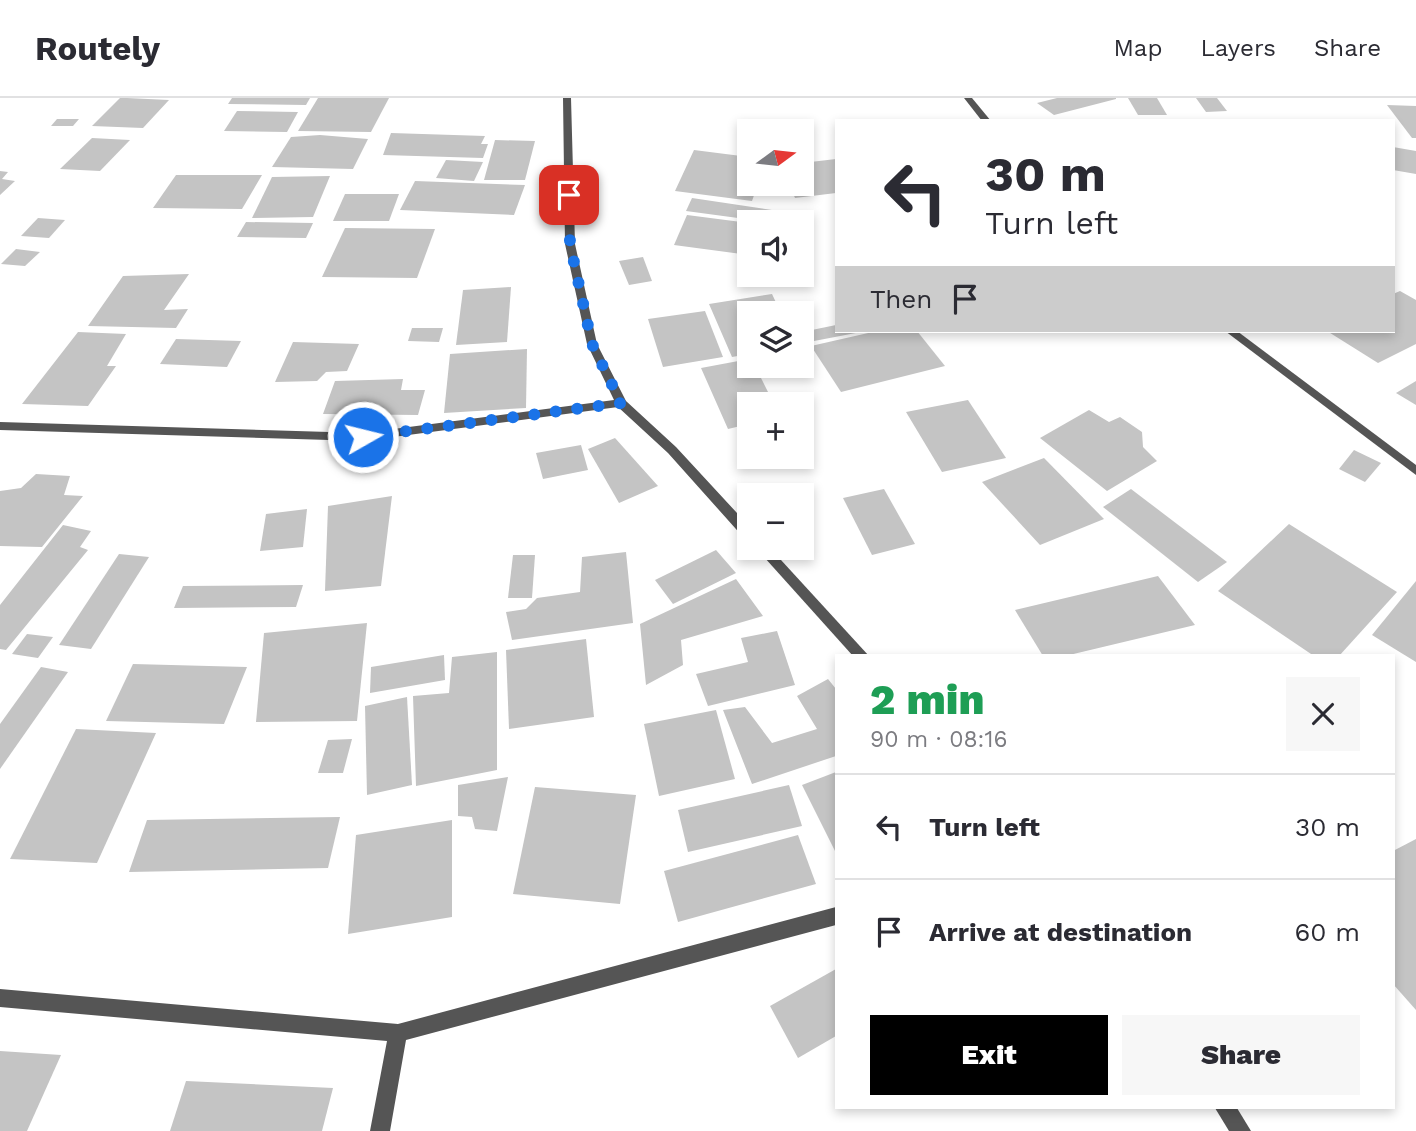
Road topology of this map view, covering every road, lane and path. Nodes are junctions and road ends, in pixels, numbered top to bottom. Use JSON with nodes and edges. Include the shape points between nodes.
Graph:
{"nodes":[{"id":1,"x":567,"y":98,"type":"edge"},
{"id":2,"x":968,"y":98,"type":"edge"},
{"id":3,"x":985,"y":119,"type":"edge"},
{"id":4,"x":1233,"y":333,"type":"edge"},
{"id":5,"x":621,"y":403,"type":"junction"},
{"id":6,"x":0,"y":426,"type":"edge"},
{"id":7,"x":1416,"y":471,"type":"edge"},
{"id":8,"x":737,"y":521,"type":"edge"},
{"id":9,"x":773,"y":560,"type":"edge"},
{"id":10,"x":860,"y":654,"type":"edge"},
{"id":11,"x":835,"y":916,"type":"edge"},
{"id":12,"x":0,"y":998,"type":"edge"},
{"id":13,"x":398,"y":1033,"type":"junction"},
{"id":14,"x":1226,"y":1109,"type":"edge"},
{"id":15,"x":380,"y":1131,"type":"edge"},
{"id":16,"x":1241,"y":1131,"type":"edge"}],
"edges":[{"from":1,"to":5,"type":"street","via":[[570,244],[592,344]]},
{"from":2,"to":3,"type":"street"},
{"from":4,"to":7,"type":"street"},
{"from":5,"to":6,"type":"street","via":[[363,437]]},
{"from":5,"to":8,"type":"street"},
{"from":9,"to":10,"type":"street"},
{"from":11,"to":13,"type":"street"},
{"from":12,"to":13,"type":"street"},
{"from":13,"to":15,"type":"street"},
{"from":14,"to":16,"type":"street"}]}
